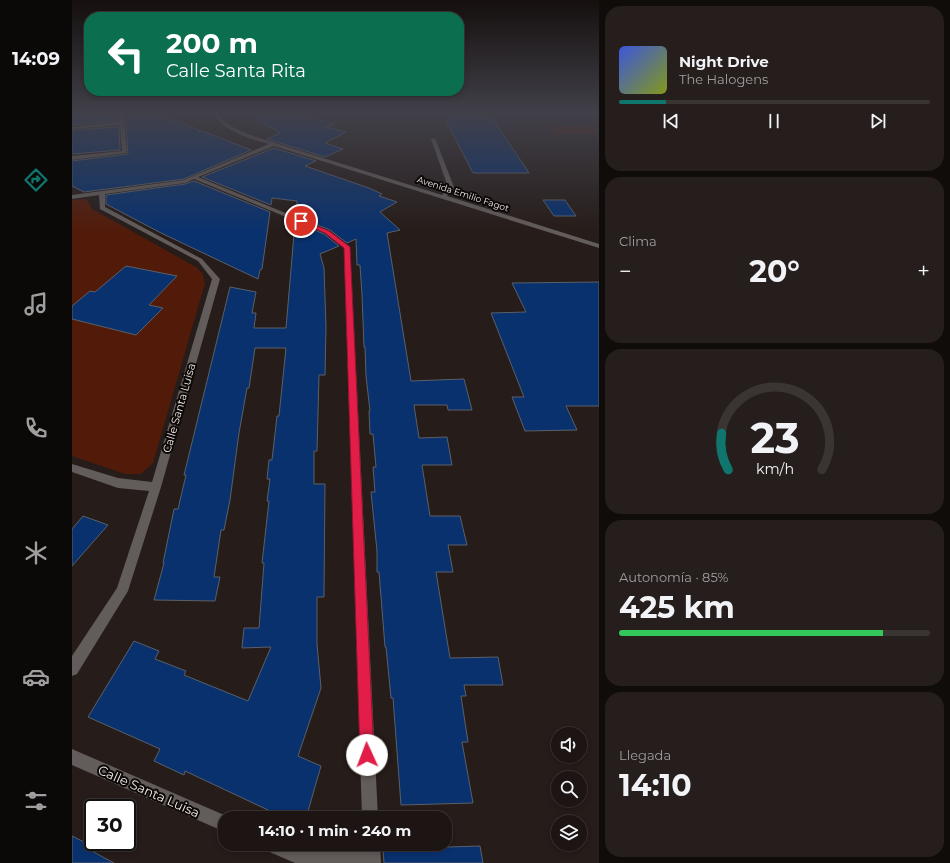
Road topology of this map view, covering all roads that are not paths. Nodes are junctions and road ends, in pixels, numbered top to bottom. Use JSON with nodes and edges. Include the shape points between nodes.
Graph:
{"nodes":[{"id":1,"x":123,"y":152,"type":"edge"},
{"id":2,"x":255,"y":152,"type":"edge"},
{"id":3,"x":300,"y":152,"type":"edge"},
{"id":4,"x":438,"y":152,"type":"edge"},
{"id":5,"x":72,"y":158,"type":"edge"},
{"id":6,"x":195,"y":178,"type":"junction"},
{"id":7,"x":102,"y":194,"type":"junction"},
{"id":8,"x":72,"y":197,"type":"edge"},
{"id":9,"x":443,"y":197,"type":"junction"},
{"id":10,"x":599,"y":246,"type":"edge"},
{"id":11,"x":72,"y":468,"type":"edge"},
{"id":12,"x":156,"y":487,"type":"junction"},
{"id":13,"x":72,"y":669,"type":"edge"},
{"id":14,"x":72,"y":757,"type":"edge"},
{"id":15,"x":370,"y":811,"type":"edge"},
{"id":16,"x":218,"y":821,"type":"edge"},
{"id":17,"x":287,"y":851,"type":"edge"},
{"id":18,"x":371,"y":855,"type":"edge"}],
"edges":[{"from":1,"to":5,"type":"street"},
{"from":2,"to":6,"type":"street"},
{"from":3,"to":9,"type":"street","name":"Avenida Emilio Fagot"},
{"from":4,"to":9,"type":"street","via":[[450,187]]},
{"from":6,"to":7,"type":"street"},
{"from":6,"to":15,"type":"street","via":[[327,232],[347,247]]},
{"from":7,"to":8,"type":"street"},
{"from":7,"to":12,"type":"street","name":"Calle Santa Luisa","via":[[102,208],[200,260],[216,279]]},
{"from":9,"to":10,"type":"street","name":"Avenida Emilio Fagot"},
{"from":11,"to":12,"type":"street","via":[[118,483]]},
{"from":12,"to":13,"type":"street","name":"Calle Santa Luisa","via":[[122,591]]},
{"from":14,"to":16,"type":"street","name":"Calle Santa Luisa"},
{"from":17,"to":18,"type":"street","via":[[299,856]]}]}
